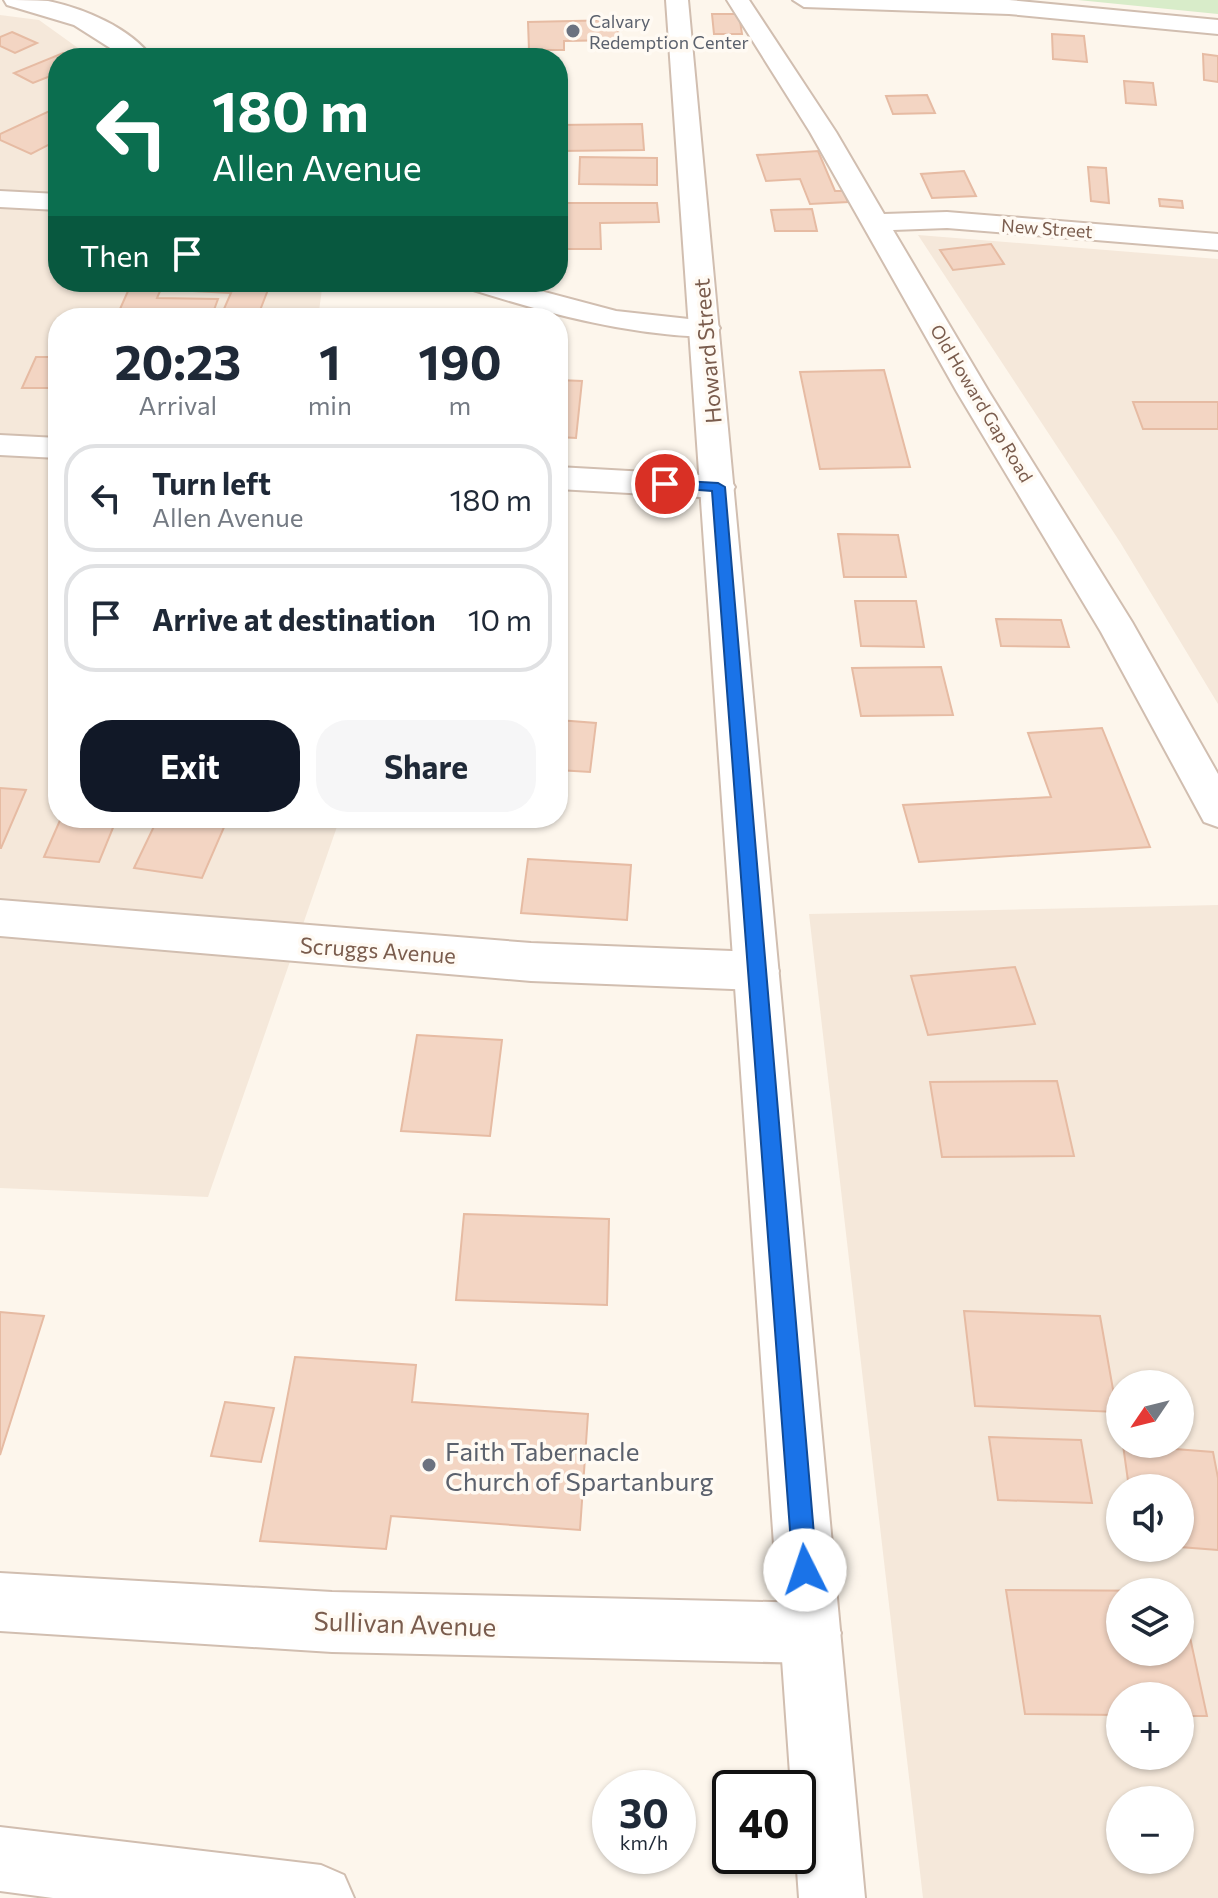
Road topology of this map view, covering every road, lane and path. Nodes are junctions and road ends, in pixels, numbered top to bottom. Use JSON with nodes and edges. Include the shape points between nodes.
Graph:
{"nodes":[{"id":1,"x":15,"y":0,"type":"edge"},
{"id":2,"x":677,"y":0,"type":"edge"},
{"id":3,"x":738,"y":0,"type":"edge"},
{"id":4,"x":804,"y":0,"type":"edge"},
{"id":5,"x":1218,"y":27,"type":"edge"},
{"id":6,"x":127,"y":48,"type":"edge"},
{"id":7,"x":0,"y":199,"type":"edge"},
{"id":8,"x":48,"y":201,"type":"edge"},
{"id":9,"x":876,"y":222,"type":"junction"},
{"id":10,"x":1218,"y":242,"type":"edge"},
{"id":11,"x":509,"y":292,"type":"edge"},
{"id":12,"x":561,"y":308,"type":"edge"},
{"id":13,"x":568,"y":310,"type":"edge"},
{"id":14,"x":705,"y":328,"type":"junction"},
{"id":15,"x":0,"y":445,"type":"edge"},
{"id":16,"x":48,"y":447,"type":"edge"},
{"id":17,"x":568,"y":479,"type":"edge"},
{"id":18,"x":718,"y":487,"type":"junction"},
{"id":19,"x":1218,"y":811,"type":"edge"},
{"id":20,"x":0,"y":918,"type":"edge"},
{"id":21,"x":757,"y":971,"type":"junction"},
{"id":22,"x":0,"y":1602,"type":"edge"},
{"id":23,"x":811,"y":1633,"type":"junction"},
{"id":24,"x":0,"y":1859,"type":"edge"},
{"id":25,"x":321,"y":1898,"type":"edge"},
{"id":26,"x":832,"y":1898,"type":"edge"}],
"edges":[{"from":1,"to":6,"type":"street","via":[[75,15]]},
{"from":2,"to":14,"type":"street","name":"Howard Street"},
{"from":3,"to":9,"type":"street","name":"Old Howard Gap Road"},
{"from":4,"to":5,"type":"street","via":[[1009,7]]},
{"from":7,"to":8,"type":"street"},
{"from":9,"to":10,"type":"street","name":"New Street","via":[[947,220]]},
{"from":9,"to":19,"type":"street","name":"Old Howard Gap Road","via":[[1119,631]]},
{"from":11,"to":12,"type":"street"},
{"from":13,"to":14,"type":"street","via":[[667,328]]},
{"from":14,"to":18,"type":"street","name":"Howard Street"},
{"from":15,"to":16,"type":"street"},
{"from":17,"to":18,"type":"street"},
{"from":18,"to":21,"type":"street","name":"Howard Street"},
{"from":20,"to":21,"type":"street","name":"Scruggs Avenue","via":[[531,962]]},
{"from":21,"to":23,"type":"street","name":"Howard Street"},
{"from":22,"to":23,"type":"street","name":"Sullivan Avenue","via":[[332,1622]]},
{"from":23,"to":26,"type":"street","name":"Howard Street"},
{"from":24,"to":25,"type":"street"}]}
